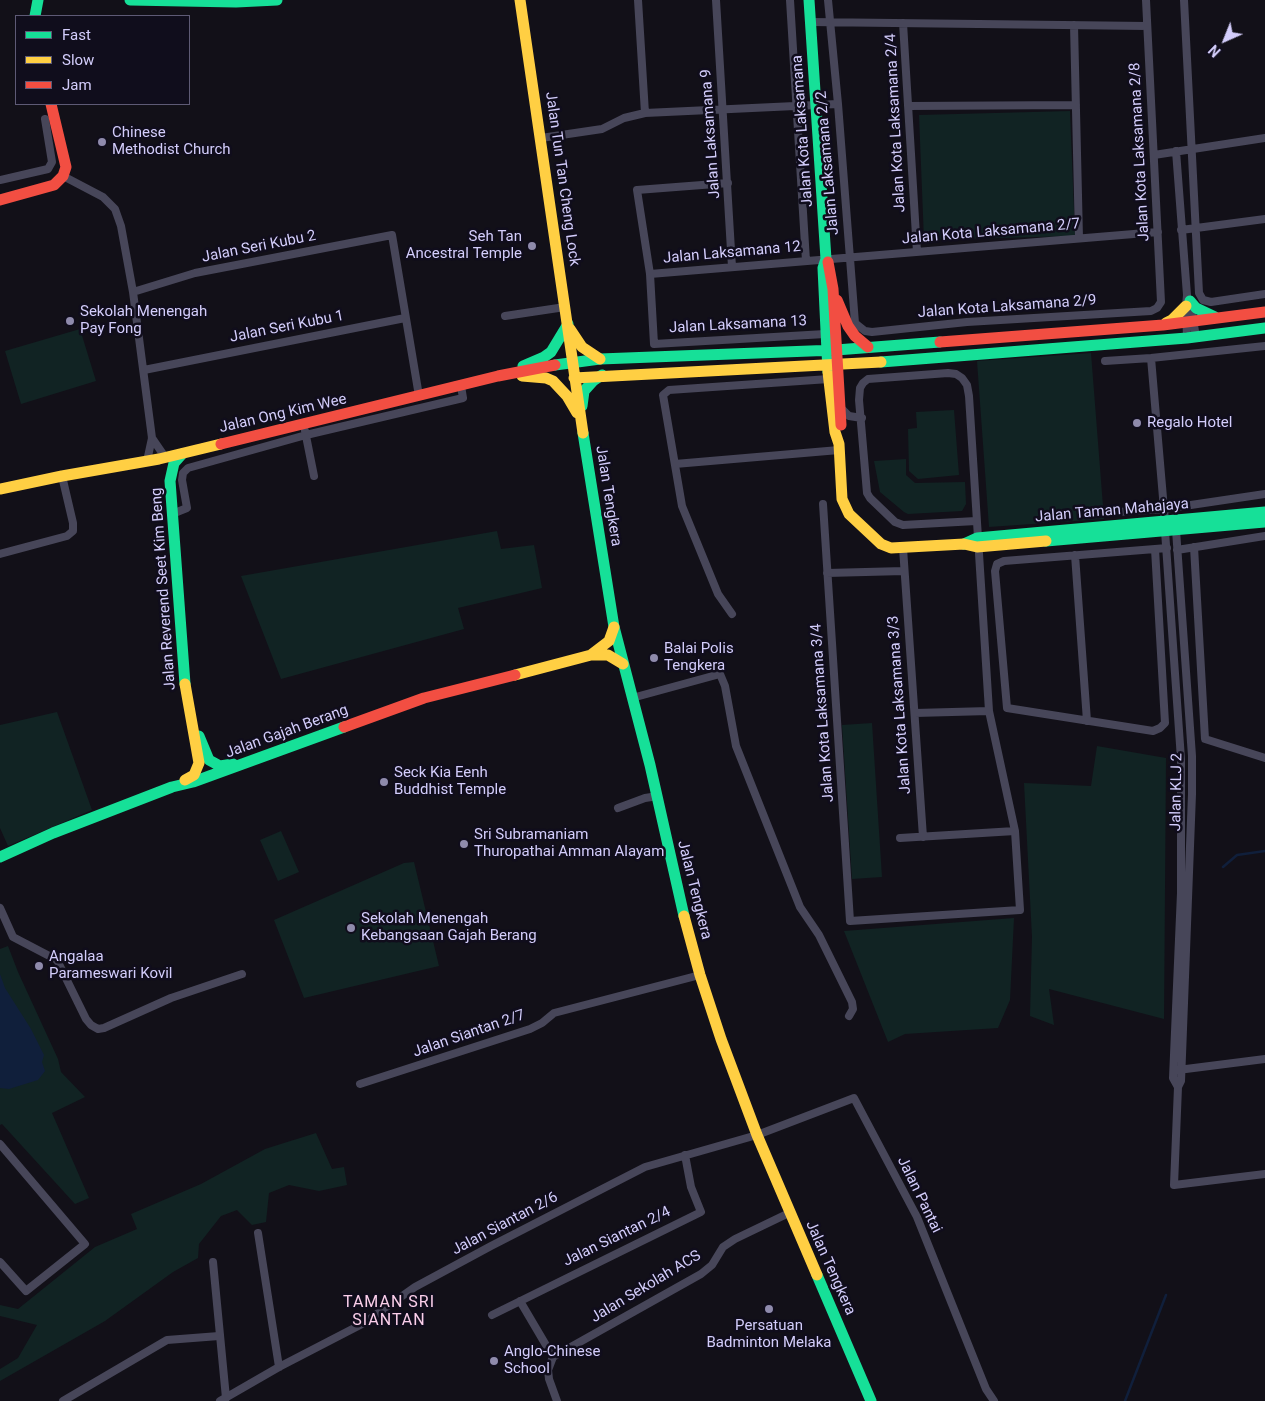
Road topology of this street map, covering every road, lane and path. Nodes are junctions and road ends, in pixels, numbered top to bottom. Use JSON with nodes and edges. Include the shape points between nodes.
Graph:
{"nodes":[{"id":1,"x":38,"y":0,"type":"edge"},
{"id":2,"x":130,"y":0,"type":"edge"},
{"id":3,"x":277,"y":0,"type":"edge"},
{"id":4,"x":520,"y":0,"type":"edge"},
{"id":5,"x":638,"y":0,"type":"edge"},
{"id":6,"x":716,"y":0,"type":"edge"},
{"id":7,"x":790,"y":0,"type":"edge"},
{"id":8,"x":809,"y":0,"type":"edge"},
{"id":9,"x":828,"y":0,"type":"edge"},
{"id":10,"x":1146,"y":0,"type":"edge"},
{"id":11,"x":1184,"y":0,"type":"edge"},
{"id":12,"x":35,"y":15,"type":"edge"},
{"id":13,"x":810,"y":22,"type":"junction"},
{"id":14,"x":830,"y":22,"type":"junction"},
{"id":15,"x":903,"y":23,"type":"junction"},
{"id":16,"x":1074,"y":25,"type":"junction"},
{"id":17,"x":1147,"y":26,"type":"junction"},
{"id":18,"x":816,"y":104,"type":"junction"},
{"id":19,"x":838,"y":104,"type":"junction"},
{"id":20,"x":51,"y":105,"type":"edge"},
{"id":21,"x":797,"y":105,"type":"junction"},
{"id":22,"x":1076,"y":105,"type":"junction"},
{"id":23,"x":908,"y":106,"type":"junction"},
{"id":24,"x":723,"y":110,"type":"junction"},
{"id":25,"x":645,"y":113,"type":"junction"},
{"id":26,"x":45,"y":119,"type":"dead end"},
{"id":27,"x":541,"y":138,"type":"junction"},
{"id":28,"x":1265,"y":138,"type":"edge"},
{"id":29,"x":1191,"y":148,"type":"junction"},
{"id":30,"x":1176,"y":151,"type":"junction"},
{"id":31,"x":1154,"y":155,"type":"junction"},
{"id":32,"x":63,"y":176,"type":"junction"},
{"id":33,"x":0,"y":180,"type":"edge"},
{"id":34,"x":728,"y":183,"type":"junction"},
{"id":35,"x":0,"y":200,"type":"edge"},
{"id":36,"x":1265,"y":219,"type":"edge"},
{"id":37,"x":1195,"y":229,"type":"junction"},
{"id":38,"x":1182,"y":230,"type":"junction"},
{"id":39,"x":1158,"y":232,"type":"junction"},
{"id":40,"x":1079,"y":238,"type":"junction"},
{"id":41,"x":917,"y":252,"type":"junction"},
{"id":42,"x":850,"y":257,"type":"junction"},
{"id":43,"x":826,"y":259,"type":"junction"},
{"id":44,"x":806,"y":261,"type":"junction"},
{"id":45,"x":732,"y":267,"type":"junction"},
{"id":46,"x":650,"y":274,"type":"junction"},
{"id":47,"x":833,"y":289,"type":"junction"},
{"id":48,"x":134,"y":292,"type":"junction"},
{"id":49,"x":1265,"y":294,"type":"edge"},
{"id":50,"x":1188,"y":301,"type":"junction"},
{"id":51,"x":1161,"y":302,"type":"joint"},
{"id":52,"x":565,"y":307,"type":"junction"},
{"id":53,"x":1265,"y":312,"type":"edge"},
{"id":54,"x":505,"y":316,"type":"dead end"},
{"id":55,"x":406,"y":318,"type":"junction"},
{"id":56,"x":1218,"y":318,"type":"junction"},
{"id":57,"x":1190,"y":321,"type":"junction"},
{"id":58,"x":855,"y":323,"type":"joint"},
{"id":59,"x":568,"y":324,"type":"junction"},
{"id":60,"x":1162,"y":325,"type":"junction"},
{"id":61,"x":1265,"y":328,"type":"edge"},
{"id":62,"x":825,"y":334,"type":"junction"},
{"id":63,"x":1191,"y":337,"type":"junction"},
{"id":64,"x":654,"y":344,"type":"joint"},
{"id":65,"x":1265,"y":346,"type":"edge"},
{"id":66,"x":868,"y":347,"type":"junction"},
{"id":67,"x":831,"y":350,"type":"junction"},
{"id":68,"x":1151,"y":358,"type":"junction"},
{"id":69,"x":600,"y":359,"type":"junction"},
{"id":70,"x":1105,"y":361,"type":"dead end"},
{"id":71,"x":572,"y":362,"type":"junction"},
{"id":72,"x":832,"y":365,"type":"junction"},
{"id":73,"x":144,"y":370,"type":"junction"},
{"id":74,"x":602,"y":375,"type":"junction"},
{"id":75,"x":498,"y":376,"type":"junction"},
{"id":76,"x":574,"y":378,"type":"junction"},
{"id":77,"x":829,"y":379,"type":"junction"},
{"id":78,"x":461,"y":386,"type":"junction"},
{"id":79,"x":419,"y":396,"type":"junction"},
{"id":80,"x":840,"y":408,"type":"junction"},
{"id":81,"x":862,"y":418,"type":"junction"},
{"id":82,"x":581,"y":420,"type":"junction"},
{"id":83,"x":305,"y":430,"type":"junction"},
{"id":84,"x":152,"y":438,"type":"junction"},
{"id":85,"x":839,"y":447,"type":"junction"},
{"id":86,"x":182,"y":454,"type":"junction"},
{"id":87,"x":165,"y":458,"type":"junction"},
{"id":88,"x":147,"y":461,"type":"junction"},
{"id":89,"x":675,"y":464,"type":"junction"},
{"id":90,"x":62,"y":476,"type":"junction"},
{"id":91,"x":314,"y":476,"type":"dead end"},
{"id":92,"x":0,"y":489,"type":"edge"},
{"id":93,"x":1265,"y":494,"type":"edge"},
{"id":94,"x":823,"y":504,"type":"dead end"},
{"id":95,"x":1164,"y":509,"type":"junction"},
{"id":96,"x":1118,"y":512,"type":"dead end"},
{"id":97,"x":1265,"y":512,"type":"edge"},
{"id":98,"x":172,"y":514,"type":"junction"},
{"id":99,"x":1265,"y":517,"type":"edge"},
{"id":100,"x":976,"y":521,"type":"junction"},
{"id":101,"x":1265,"y":522,"type":"edge"},
{"id":102,"x":1169,"y":527,"type":"junction"},
{"id":103,"x":1265,"y":536,"type":"edge"},
{"id":104,"x":977,"y":542,"type":"junction"},
{"id":105,"x":1194,"y":547,"type":"junction"},
{"id":106,"x":903,"y":548,"type":"junction"},
{"id":107,"x":1167,"y":548,"type":"junction"},
{"id":108,"x":1155,"y":549,"type":"junction"},
{"id":109,"x":1177,"y":550,"type":"junction"},
{"id":110,"x":0,"y":554,"type":"edge"},
{"id":111,"x":1075,"y":555,"type":"junction"},
{"id":112,"x":904,"y":571,"type":"junction"},
{"id":113,"x":827,"y":573,"type":"junction"},
{"id":114,"x":732,"y":614,"type":"dead end"},
{"id":115,"x":614,"y":627,"type":"junction"},
{"id":116,"x":591,"y":655,"type":"junction"},
{"id":117,"x":623,"y":664,"type":"junction"},
{"id":118,"x":632,"y":698,"type":"junction"},
{"id":119,"x":989,"y":712,"type":"junction"},
{"id":120,"x":915,"y":713,"type":"junction"},
{"id":121,"x":1087,"y":721,"type":"junction"},
{"id":122,"x":192,"y":724,"type":"junction"},
{"id":123,"x":1265,"y":758,"type":"edge"},
{"id":124,"x":254,"y":760,"type":"junction"},
{"id":125,"x":172,"y":787,"type":"junction"},
{"id":126,"x":658,"y":796,"type":"junction"},
{"id":127,"x":618,"y":808,"type":"dead end"},
{"id":128,"x":1015,"y":831,"type":"junction"},
{"id":129,"x":923,"y":837,"type":"junction"},
{"id":130,"x":900,"y":838,"type":"dead end"},
{"id":131,"x":1,"y":854,"type":"edge"},
{"id":132,"x":1185,"y":894,"type":"junction"},
{"id":133,"x":0,"y":908,"type":"edge"},
{"id":134,"x":242,"y":974,"type":"dead end"},
{"id":135,"x":700,"y":975,"type":"junction"},
{"id":136,"x":849,"y":1016,"type":"dead end"},
{"id":137,"x":1265,"y":1059,"type":"edge"},
{"id":138,"x":1177,"y":1070,"type":"junction"},
{"id":139,"x":360,"y":1084,"type":"dead end"},
{"id":140,"x":757,"y":1135,"type":"junction"},
{"id":141,"x":0,"y":1144,"type":"edge"},
{"id":142,"x":685,"y":1155,"type":"junction"},
{"id":143,"x":1265,"y":1174,"type":"edge"},
{"id":144,"x":789,"y":1213,"type":"junction"},
{"id":145,"x":258,"y":1233,"type":"dead end"},
{"id":146,"x":0,"y":1262,"type":"edge"},
{"id":147,"x":213,"y":1262,"type":"dead end"},
{"id":148,"x":520,"y":1301,"type":"junction"},
{"id":149,"x":492,"y":1315,"type":"dead end"},
{"id":150,"x":220,"y":1336,"type":"junction"},
{"id":151,"x":553,"y":1357,"type":"junction"},
{"id":152,"x":279,"y":1367,"type":"junction"},
{"id":153,"x":223,"y":1399,"type":"edge"},
{"id":154,"x":63,"y":1401,"type":"edge"},
{"id":155,"x":557,"y":1401,"type":"edge"},
{"id":156,"x":871,"y":1401,"type":"edge"},
{"id":157,"x":994,"y":1401,"type":"edge"}],
"edges":[{"from":1,"to":12,"type":"main road"},
{"from":2,"to":3,"type":"main road"},
{"from":4,"to":27,"type":"main road","name":"Jalan Tun Tan Cheng Lock"},
{"from":5,"to":25,"type":"street"},
{"from":6,"to":24,"type":"street","name":"Jalan Laksamana 9"},
{"from":7,"to":21,"type":"street"},
{"from":8,"to":13,"type":"main road","name":"Jalan Kota Laksamana"},
{"from":9,"to":14,"type":"street","name":"Jalan Laksamana 2/2"},
{"from":10,"to":17,"type":"street","name":"Jalan Kota Laksamana 2/8"},
{"from":11,"to":29,"type":"street"},
{"from":13,"to":14,"type":"street"},
{"from":13,"to":18,"type":"main road","name":"Jalan Kota Laksamana"},
{"from":14,"to":15,"type":"street"},
{"from":14,"to":19,"type":"street","name":"Jalan Laksamana 2/2"},
{"from":15,"to":16,"type":"street"},
{"from":15,"to":23,"type":"street","name":"Jalan Kota Laksamana 2/4"},
{"from":16,"to":17,"type":"street"},
{"from":16,"to":22,"type":"street"},
{"from":17,"to":31,"type":"street","name":"Jalan Kota Laksamana 2/8"},
{"from":18,"to":19,"type":"street"},
{"from":18,"to":21,"type":"street"},
{"from":18,"to":43,"type":"main road","name":"Jalan Kota Laksamana"},
{"from":19,"to":42,"type":"street","name":"Jalan Laksamana 2/2"},
{"from":20,"to":32,"type":"main road","via":[[66,167]]},
{"from":21,"to":24,"type":"street"},
{"from":21,"to":44,"type":"street"},
{"from":22,"to":23,"type":"street"},
{"from":22,"to":40,"type":"street"},
{"from":23,"to":41,"type":"street","name":"Jalan Kota Laksamana 2/4"},
{"from":24,"to":25,"type":"street"},
{"from":24,"to":34,"type":"street","name":"Jalan Laksamana 9"},
{"from":25,"to":27,"type":"street","via":[[624,118],[602,129]]},
{"from":26,"to":33,"type":"street","via":[[52,162],[48,169]]},
{"from":27,"to":52,"type":"main road","name":"Jalan Tun Tan Cheng Lock"},
{"from":28,"to":29,"type":"street"},
{"from":29,"to":30,"type":"street"},
{"from":29,"to":37,"type":"street"},
{"from":30,"to":31,"type":"street"},
{"from":30,"to":38,"type":"street"},
{"from":31,"to":39,"type":"street","name":"Jalan Kota Laksamana 2/8"},
{"from":32,"to":35,"type":"main road","via":[[54,185]]},
{"from":32,"to":48,"type":"street","via":[[103,197],[115,209]]},
{"from":34,"to":45,"type":"street","name":"Jalan Laksamana 9"},
{"from":34,"to":46,"type":"street","via":[[637,190]]},
{"from":36,"to":37,"type":"street"},
{"from":37,"to":38,"type":"street"},
{"from":37,"to":49,"type":"street","via":[[1199,293],[1203,300],[1211,302]]},
{"from":38,"to":50,"type":"street"},
{"from":39,"to":40,"type":"street","name":"Jalan Kota Laksamana 2/7"},
{"from":39,"to":51,"type":"street","name":"Jalan Kota Laksamana 2/8"},
{"from":40,"to":41,"type":"street","name":"Jalan Kota Laksamana 2/7"},
{"from":41,"to":42,"type":"street","name":"Jalan Kota Laksamana 2/7"},
{"from":42,"to":43,"type":"street","name":"Jalan Kota Laksamana 2/7"},
{"from":42,"to":58,"type":"street","name":"Jalan Laksamana 2/2"},
{"from":43,"to":44,"type":"street","name":"Jalan Laksamana 12"},
{"from":43,"to":47,"type":"main road","name":"Jalan Kota Laksamana"},
{"from":43,"to":62,"type":"main road","name":"Jalan Kota Laksamana","via":[[823,268]]},
{"from":44,"to":45,"type":"street","name":"Jalan Laksamana 12"},
{"from":45,"to":46,"type":"street","name":"Jalan Laksamana 12"},
{"from":46,"to":64,"type":"street","name":"Jalan Laksamana 12"},
{"from":47,"to":66,"type":"main road","via":[[848,326]]},
{"from":47,"to":67,"type":"main road","name":"Jalan Kota Laksamana"},
{"from":48,"to":55,"type":"street","name":"Jalan Seri Kubu 2","via":[[195,274],[392,235]]},
{"from":48,"to":73,"type":"street"},
{"from":50,"to":56,"type":"main road"},
{"from":50,"to":57,"type":"street"},
{"from":50,"to":60,"type":"main road","via":[[1172,320]]},
{"from":51,"to":58,"type":"street","name":"Jalan Kota Laksamana 2/9","via":[[1151,311],[966,322],[872,332]]},
{"from":52,"to":54,"type":"street"},
{"from":52,"to":59,"type":"main road","name":"Jalan Tun Tan Cheng Lock"},
{"from":53,"to":56,"type":"main road","name":"Jalan Ong Kim Wee"},
{"from":55,"to":73,"type":"street","name":"Jalan Seri Kubu 1"},
{"from":55,"to":79,"type":"street"},
{"from":56,"to":57,"type":"main road","name":"Jalan Ong Kim Wee"},
{"from":57,"to":60,"type":"main road","name":"Jalan Ong Kim Wee"},
{"from":57,"to":63,"type":"street"},
{"from":59,"to":69,"type":"main road","via":[[576,341]]},
{"from":59,"to":71,"type":"main road","name":"Jalan Tun Tan Cheng Lock"},
{"from":59,"to":75,"type":"main road","via":[[557,344],[544,357]]},
{"from":60,"to":66,"type":"main road","name":"Jalan Ong Kim Wee"},
{"from":61,"to":63,"type":"main road"},
{"from":62,"to":64,"type":"street","name":"Jalan Laksamana 13"},
{"from":62,"to":67,"type":"main road","name":"Jalan Kota Laksamana"},
{"from":63,"to":72,"type":"main road"},
{"from":65,"to":68,"type":"street"},
{"from":66,"to":67,"type":"main road","name":"Jalan Ong Kim Wee"},
{"from":67,"to":69,"type":"main road","name":"Jalan Ong Kim Wee"},
{"from":67,"to":72,"type":"main road","name":"Jalan Kota Laksamana"},
{"from":68,"to":70,"type":"street"},
{"from":68,"to":95,"type":"street"},
{"from":69,"to":71,"type":"main road","name":"Jalan Ong Kim Wee"},
{"from":71,"to":75,"type":"main road","name":"Jalan Ong Kim Wee"},
{"from":71,"to":76,"type":"main road","name":"Jalan Tengkera"},
{"from":72,"to":74,"type":"main road"},
{"from":72,"to":77,"type":"main road","name":"Jalan Taman Mahajaya"},
{"from":72,"to":80,"type":"main road","name":"Jalan Taman Mahajaya"},
{"from":73,"to":84,"type":"street"},
{"from":74,"to":76,"type":"main road"},
{"from":74,"to":82,"type":"main road","via":[[592,381],[582,395]]},
{"from":75,"to":78,"type":"main road","name":"Jalan Ong Kim Wee"},
{"from":75,"to":82,"type":"main road","via":[[537,377],[553,381],[567,396]]},
{"from":76,"to":82,"type":"main road","name":"Jalan Tengkera"},
{"from":77,"to":85,"type":"main road","name":"Jalan Taman Mahajaya"},
{"from":77,"to":89,"type":"street","via":[[669,390],[663,395]]},
{"from":78,"to":79,"type":"main road","name":"Jalan Ong Kim Wee"},
{"from":78,"to":83,"type":"street","via":[[463,398]]},
{"from":79,"to":83,"type":"main road","name":"Jalan Ong Kim Wee"},
{"from":80,"to":81,"type":"street","via":[[848,416]]},
{"from":80,"to":85,"type":"main road","name":"Jalan Taman Mahajaya","via":[[842,431]]},
{"from":81,"to":100,"type":"street","via":[[867,493],[895,522],[903,526]]},
{"from":81,"to":100,"type":"street","via":[[860,388],[868,380],[948,373],[962,378],[969,396]]},
{"from":82,"to":115,"type":"main road","name":"Jalan Tengkera"},
{"from":83,"to":86,"type":"main road","name":"Jalan Ong Kim Wee"},
{"from":83,"to":91,"type":"street"},
{"from":83,"to":98,"type":"street","via":[[188,468],[182,480],[187,508]]},
{"from":84,"to":87,"type":"street"},
{"from":84,"to":88,"type":"street"},
{"from":85,"to":89,"type":"street"},
{"from":85,"to":106,"type":"main road","name":"Jalan Taman Mahajaya","via":[[842,499],[849,514],[881,544]]},
{"from":86,"to":87,"type":"main road","name":"Jalan Ong Kim Wee"},
{"from":86,"to":98,"type":"main road","name":"Jalan Reverend Seet Kim Beng","via":[[174,464],[170,481]]},
{"from":87,"to":88,"type":"main road","name":"Jalan Ong Kim Wee"},
{"from":88,"to":90,"type":"main road","name":"Jalan Ong Kim Wee"},
{"from":89,"to":114,"type":"street","via":[[682,506],[718,594]]},
{"from":90,"to":92,"type":"main road","name":"Jalan Ong Kim Wee"},
{"from":90,"to":110,"type":"street","via":[[74,523],[72,531],[67,536]]},
{"from":93,"to":95,"type":"street"},
{"from":94,"to":113,"type":"street","name":"Jalan Kota Laksamana 3/4"},
{"from":95,"to":96,"type":"street"},
{"from":95,"to":102,"type":"street"},
{"from":97,"to":99,"type":"street"},
{"from":97,"to":102,"type":"main road","name":"Jalan Taman Mahajaya","via":[[1190,519]]},
{"from":98,"to":122,"type":"main road","name":"Jalan Reverend Seet Kim Beng","via":[[185,685]]},
{"from":100,"to":104,"type":"street"},
{"from":101,"to":102,"type":"main road","name":"Jalan Taman Mahajaya"},
{"from":102,"to":104,"type":"main road","name":"Jalan Taman Mahajaya"},
{"from":102,"to":104,"type":"main road","name":"Jalan Taman Mahajaya","via":[[1144,523]]},
{"from":102,"to":107,"type":"street","name":"Jalan KLJ 2"},
{"from":102,"to":109,"type":"street","name":"Jalan KLJ 2"},
{"from":103,"to":105,"type":"street"},
{"from":104,"to":106,"type":"main road","name":"Jalan Taman Mahajaya"},
{"from":104,"to":119,"type":"street"},
{"from":105,"to":109,"type":"street"},
{"from":105,"to":123,"type":"street","via":[[1205,739]]},
{"from":106,"to":112,"type":"street","name":"Jalan Kota Laksamana 3/3"},
{"from":107,"to":108,"type":"street"},
{"from":107,"to":132,"type":"street","name":"Jalan KLJ 2","via":[[1181,759]]},
{"from":108,"to":111,"type":"street"},
{"from":108,"to":121,"type":"street","via":[[1166,723],[1153,731]]},
{"from":109,"to":132,"type":"street","name":"Jalan KLJ 2","via":[[1192,756]]},
{"from":111,"to":121,"type":"street"},
{"from":111,"to":121,"type":"street","via":[[1004,561],[997,564],[995,571],[1007,708]]},
{"from":112,"to":113,"type":"street"},
{"from":112,"to":120,"type":"street","name":"Jalan Kota Laksamana 3/3"},
{"from":113,"to":128,"type":"street","name":"Jalan Kota Laksamana 3/4","via":[[850,920],[1020,910]]},
{"from":115,"to":116,"type":"main road","name":"Jalan Gajah Berang","via":[[609,641]]},
{"from":115,"to":117,"type":"main road","name":"Jalan Tengkera"},
{"from":116,"to":117,"type":"main road","name":"Jalan Gajah Berang","via":[[608,655]]},
{"from":116,"to":124,"type":"main road","name":"Jalan Gajah Berang","via":[[424,698]]},
{"from":117,"to":118,"type":"main road","name":"Jalan Tengkera"},
{"from":118,"to":126,"type":"main road","name":"Jalan Tengkera"},
{"from":118,"to":136,"type":"street","via":[[720,674],[736,746],[800,907],[852,1002],[853,1010]]},
{"from":119,"to":120,"type":"street"},
{"from":119,"to":128,"type":"street"},
{"from":120,"to":129,"type":"street","name":"Jalan Kota Laksamana 3/3"},
{"from":122,"to":124,"type":"main road","name":"Jalan Reverend Seet Kim Beng","via":[[209,760],[215,764],[227,766]]},
{"from":122,"to":125,"type":"main road","name":"Jalan Reverend Seet Kim Beng","via":[[198,770]]},
{"from":124,"to":125,"type":"main road","name":"Jalan Gajah Berang"},
{"from":125,"to":131,"type":"main road","name":"Jalan Gajah Berang"},
{"from":126,"to":127,"type":"street"},
{"from":126,"to":135,"type":"main road","name":"Jalan Tengkera","via":[[677,890]]},
{"from":128,"to":129,"type":"street"},
{"from":129,"to":130,"type":"street"},
{"from":132,"to":138,"type":"street","name":"Jalan KLJ 2"},
{"from":133,"to":134,"type":"street","via":[[13,937],[57,960],[86,1019],[98,1029],[171,998]]},
{"from":135,"to":139,"type":"street","name":"Jalan Siantan 2/7","via":[[554,1012],[530,1029]]},
{"from":135,"to":140,"type":"main road","name":"Jalan Tengkera"},
{"from":137,"to":138,"type":"street"},
{"from":138,"to":143,"type":"street","name":"Jalan KLJ 2","via":[[1181,1081],[1178,1087],[1174,1185]]},
{"from":140,"to":142,"type":"street","name":"Jalan Siantan 2/6"},
{"from":140,"to":144,"type":"main road","name":"Jalan Tengkera"},
{"from":140,"to":157,"type":"street","name":"Jalan Pantai","via":[[854,1098],[918,1218],[986,1389]]},
{"from":141,"to":146,"type":"street","via":[[85,1244],[26,1291]]},
{"from":142,"to":148,"type":"street","name":"Jalan Siantan 2/4","via":[[691,1187],[702,1212]]},
{"from":142,"to":152,"type":"street","name":"Jalan Siantan 2/6","via":[[645,1167],[491,1246],[415,1288],[364,1323]]},
{"from":144,"to":151,"type":"street","name":"Jalan Sekolah ACS","via":[[735,1238],[723,1247],[701,1274]]},
{"from":144,"to":156,"type":"main road","name":"Jalan Tengkera"},
{"from":145,"to":152,"type":"street"},
{"from":147,"to":150,"type":"street"},
{"from":148,"to":149,"type":"street","name":"Jalan Siantan 2/4"},
{"from":148,"to":151,"type":"street"},
{"from":150,"to":153,"type":"street"},
{"from":150,"to":154,"type":"street","via":[[167,1340]]},
{"from":151,"to":155,"type":"street","via":[[548,1370]]},
{"from":152,"to":153,"type":"street","name":"Jalan Siantan 2/6"}]}
